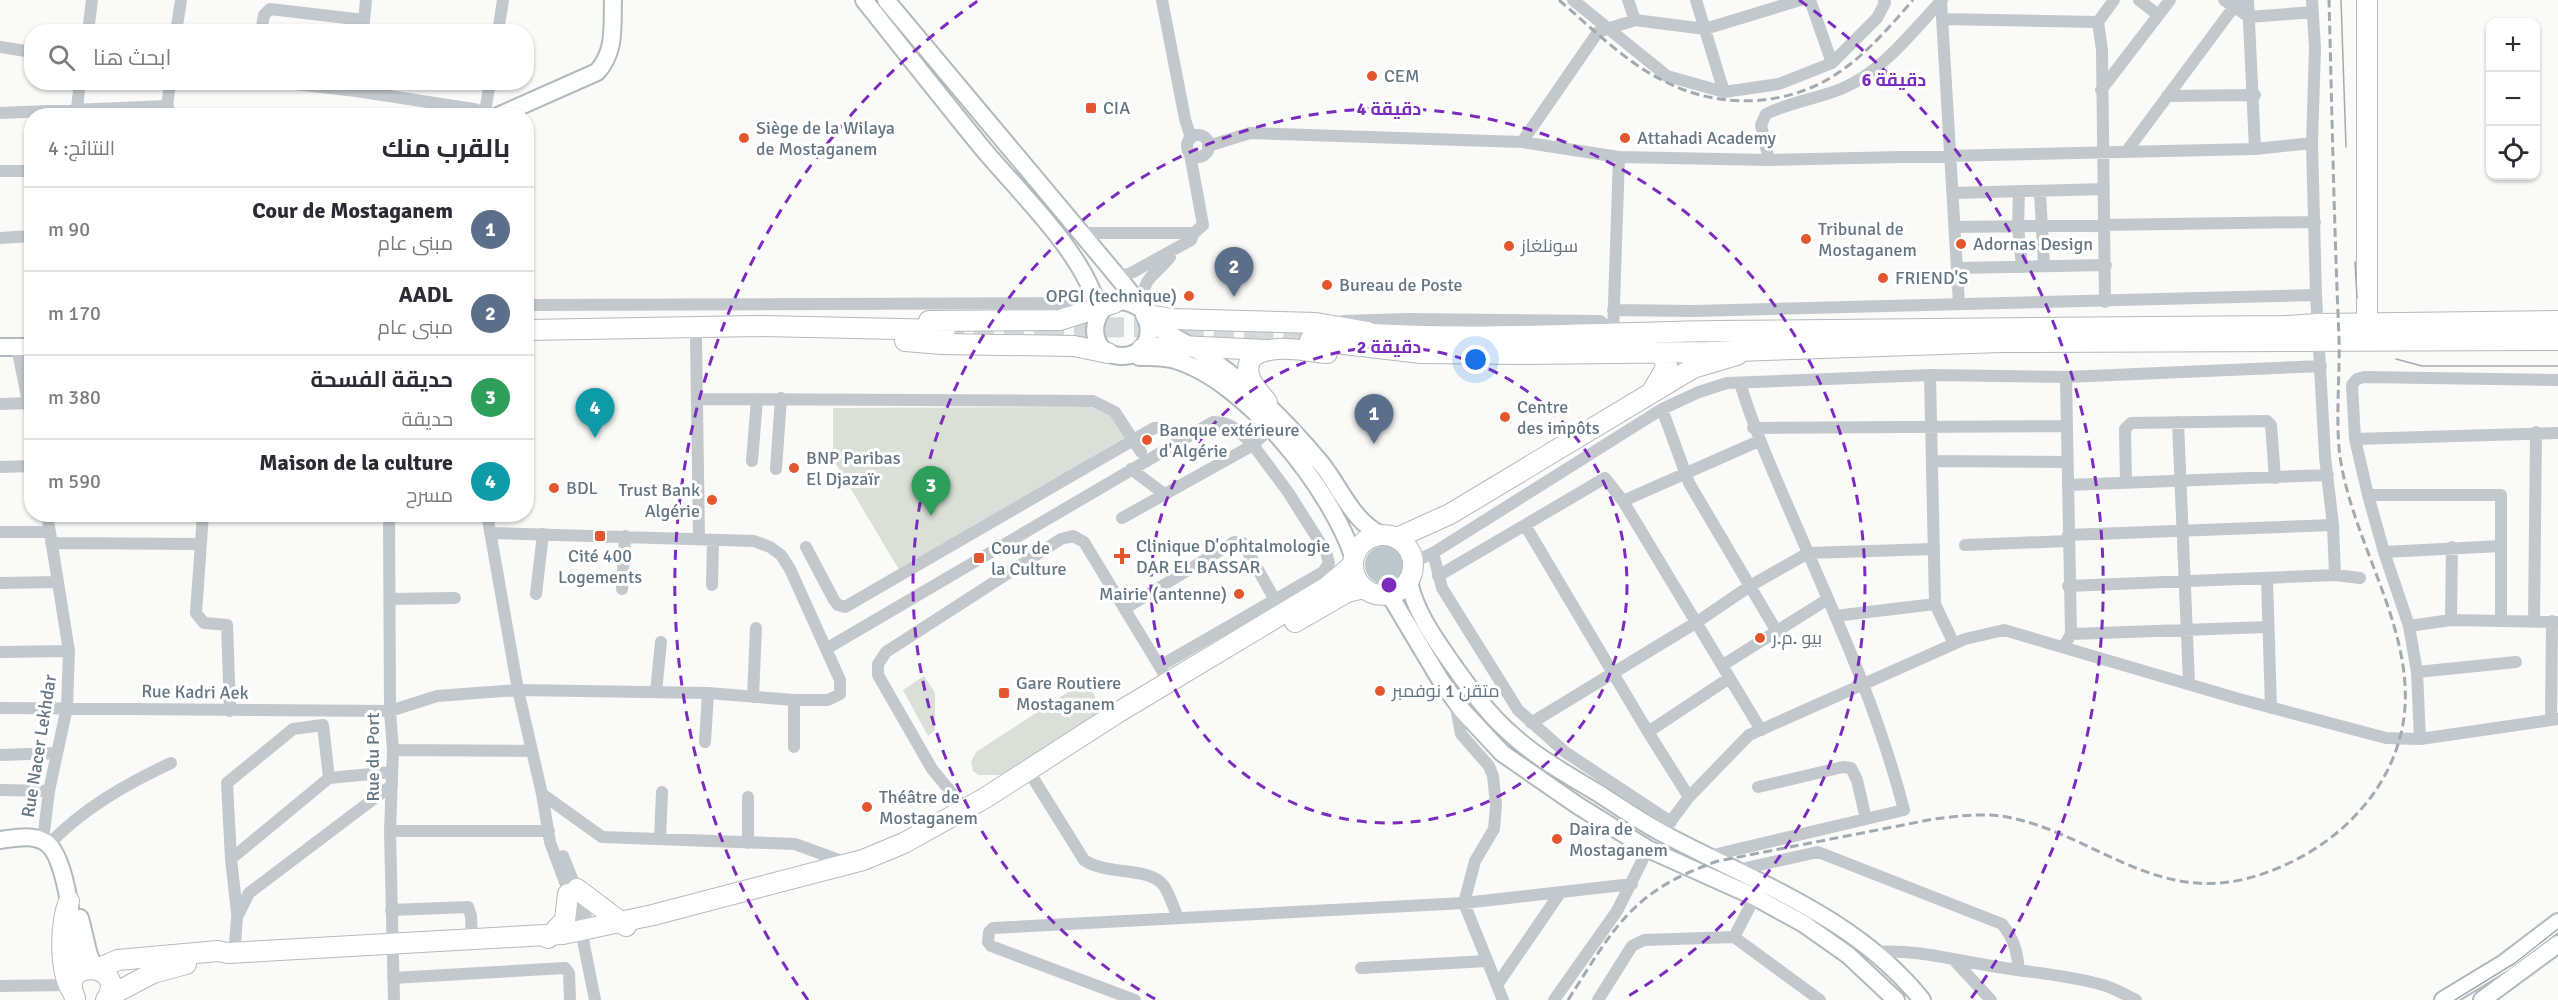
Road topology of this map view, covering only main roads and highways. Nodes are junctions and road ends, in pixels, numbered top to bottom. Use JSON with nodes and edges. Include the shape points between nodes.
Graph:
{"nodes":[{"id":1,"x":613,"y":0,"type":"edge"},
{"id":2,"x":623,"y":0,"type":"edge"},
{"id":3,"x":864,"y":0,"type":"edge"},
{"id":4,"x":886,"y":0,"type":"edge"},
{"id":5,"x":2367,"y":0,"type":"edge"},
{"id":6,"x":507,"y":108,"type":"edge"},
{"id":7,"x":534,"y":111,"type":"edge"},
{"id":8,"x":1102,"y":307,"type":"junction"},
{"id":9,"x":1145,"y":314,"type":"junction"},
{"id":10,"x":2558,"y":321,"type":"edge"},
{"id":11,"x":534,"y":330,"type":"edge"},
{"id":12,"x":1711,"y":331,"type":"junction"},
{"id":13,"x":944,"y":332,"type":"tunnel mouth"},
{"id":14,"x":2367,"y":332,"type":"junction"},
{"id":15,"x":832,"y":333,"type":"junction"},
{"id":16,"x":1312,"y":333,"type":"junction"},
{"id":17,"x":2319,"y":333,"type":"junction"},
{"id":18,"x":2558,"y":340,"type":"edge"},
{"id":19,"x":534,"y":342,"type":"edge"},
{"id":20,"x":0,"y":347,"type":"edge"},
{"id":21,"x":24,"y":347,"type":"edge"},
{"id":22,"x":1193,"y":347,"type":"junction"},
{"id":23,"x":1266,"y":350,"type":"junction"},
{"id":24,"x":1648,"y":351,"type":"junction"},
{"id":25,"x":1754,"y":351,"type":"junction"},
{"id":26,"x":1691,"y":352,"type":"junction"},
{"id":27,"x":1125,"y":353,"type":"junction"},
{"id":28,"x":1421,"y":353,"type":"junction"},
{"id":29,"x":1653,"y":390,"type":"junction"},
{"id":30,"x":1267,"y":402,"type":"junction"},
{"id":31,"x":1450,"y":514,"type":"junction"},
{"id":32,"x":1389,"y":536,"type":"junction"},
{"id":33,"x":1353,"y":562,"type":"junction"},
{"id":34,"x":1411,"y":567,"type":"junction"},
{"id":35,"x":1364,"y":588,"type":"junction"},
{"id":36,"x":1389,"y":594,"type":"junction"},
{"id":37,"x":0,"y":840,"type":"edge"},
{"id":38,"x":60,"y":862,"type":"junction"},
{"id":39,"x":69,"y":901,"type":"joint"},
{"id":40,"x":2558,"y":922,"type":"edge"},
{"id":41,"x":625,"y":925,"type":"junction"},
{"id":42,"x":547,"y":940,"type":"junction"},
{"id":43,"x":2558,"y":944,"type":"edge"},
{"id":44,"x":392,"y":948,"type":"junction"},
{"id":45,"x":234,"y":957,"type":"junction"},
{"id":46,"x":79,"y":985,"type":"edge"},
{"id":47,"x":108,"y":998,"type":"edge"},
{"id":48,"x":1896,"y":1000,"type":"edge"},
{"id":49,"x":1922,"y":1000,"type":"edge"},
{"id":50,"x":2443,"y":1000,"type":"edge"},
{"id":51,"x":2482,"y":1000,"type":"edge"}],
"edges":[{"from":1,"to":6,"type":"main road","via":[[612,44],[597,72]]},
{"from":2,"to":7,"type":"main road","via":[[620,59],[608,76],[590,88]]},
{"from":3,"to":8,"type":"main road","via":[[979,145],[1065,245]]},
{"from":4,"to":9,"type":"main road"},
{"from":5,"to":14,"type":"main road"},
{"from":8,"to":9,"type":"main road","via":[[1132,303]]},
{"from":8,"to":15,"type":"main road","via":[[1060,320],[931,321]]},
{"from":8,"to":27,"type":"main road","via":[[1095,332],[1102,348]]},
{"from":9,"to":16,"type":"main road"},
{"from":9,"to":22,"type":"main road"},
{"from":9,"to":27,"type":"main road","via":[[1150,333]]},
{"from":10,"to":14,"type":"main road"},
{"from":11,"to":15,"type":"main road","via":[[757,326]]},
{"from":12,"to":16,"type":"main road","via":[[1395,336]]},
{"from":12,"to":17,"type":"main road","via":[[2285,326]]},
{"from":12,"to":26,"type":"main road"},
{"from":13,"to":15,"type":"main road"},
{"from":14,"to":17,"type":"main road"},
{"from":14,"to":18,"type":"main road"},
{"from":15,"to":19,"type":"main road"},
{"from":15,"to":27,"type":"main road","via":[[942,344],[1074,346]]},
{"from":16,"to":28,"type":"main road"},
{"from":17,"to":25,"type":"main road"},
{"from":20,"to":21,"type":"main road"},
{"from":22,"to":23,"type":"main road"},
{"from":22,"to":27,"type":"main road"},
{"from":22,"to":30,"type":"main road"},
{"from":23,"to":28,"type":"main road"},
{"from":23,"to":30,"type":"main road","via":[[1253,356],[1248,367],[1252,385]]},
{"from":24,"to":26,"type":"main road"},
{"from":24,"to":28,"type":"main road"},
{"from":24,"to":29,"type":"main road","via":[[1660,354],[1667,366]]},
{"from":25,"to":26,"type":"main road"},
{"from":25,"to":29,"type":"main road","via":[[1693,368]]},
{"from":26,"to":29,"type":"main road"},
{"from":27,"to":33,"type":"main road","via":[[1166,358],[1197,369],[1271,428],[1318,486],[1341,524]]},
{"from":29,"to":31,"type":"main road"},
{"from":30,"to":32,"type":"main road","via":[[1322,464],[1365,525]]},
{"from":31,"to":32,"type":"main road"},
{"from":31,"to":34,"type":"main road","via":[[1423,538]]},
{"from":32,"to":33,"type":"main road","via":[[1374,536],[1361,544]]},
{"from":32,"to":34,"type":"main road","via":[[1404,543]]},
{"from":33,"to":35,"type":"main road","via":[[1358,582]]},
{"from":33,"to":41,"type":"main road","via":[[1327,587],[1165,674],[965,809],[891,850]]},
{"from":34,"to":36,"type":"main road","via":[[1404,587]]},
{"from":34,"to":49,"type":"main road","via":[[1417,609],[1446,655],[1491,715],[1533,752],[1666,827],[1708,856],[1827,918],[1876,952]]},
{"from":35,"to":36,"type":"main road","via":[[1376,594]]},
{"from":35,"to":41,"type":"main road","via":[[1342,594],[1033,778],[969,822],[865,868],[770,896]]},
{"from":36,"to":48,"type":"main road","via":[[1455,701],[1510,759],[1648,849],[1755,897],[1826,938]]},
{"from":37,"to":38,"type":"main road","via":[[28,837],[46,842]]},
{"from":38,"to":39,"type":"main road"},
{"from":38,"to":46,"type":"main road","via":[[72,880],[87,949]]},
{"from":39,"to":46,"type":"main road","via":[[63,920],[64,974]]},
{"from":40,"to":50,"type":"main road","via":[[2504,963]]},
{"from":41,"to":42,"type":"main road"},
{"from":41,"to":42,"type":"main road","via":[[573,891],[565,920]]},
{"from":42,"to":44,"type":"main road"},
{"from":42,"to":44,"type":"main road","via":[[472,940]]},
{"from":43,"to":51,"type":"main road"},
{"from":44,"to":45,"type":"main road"},
{"from":45,"to":46,"type":"main road","via":[[218,951],[118,960]]},
{"from":45,"to":47,"type":"main road","via":[[178,965]]},
{"from":46,"to":47,"type":"main road","via":[[108,977]]}]}
